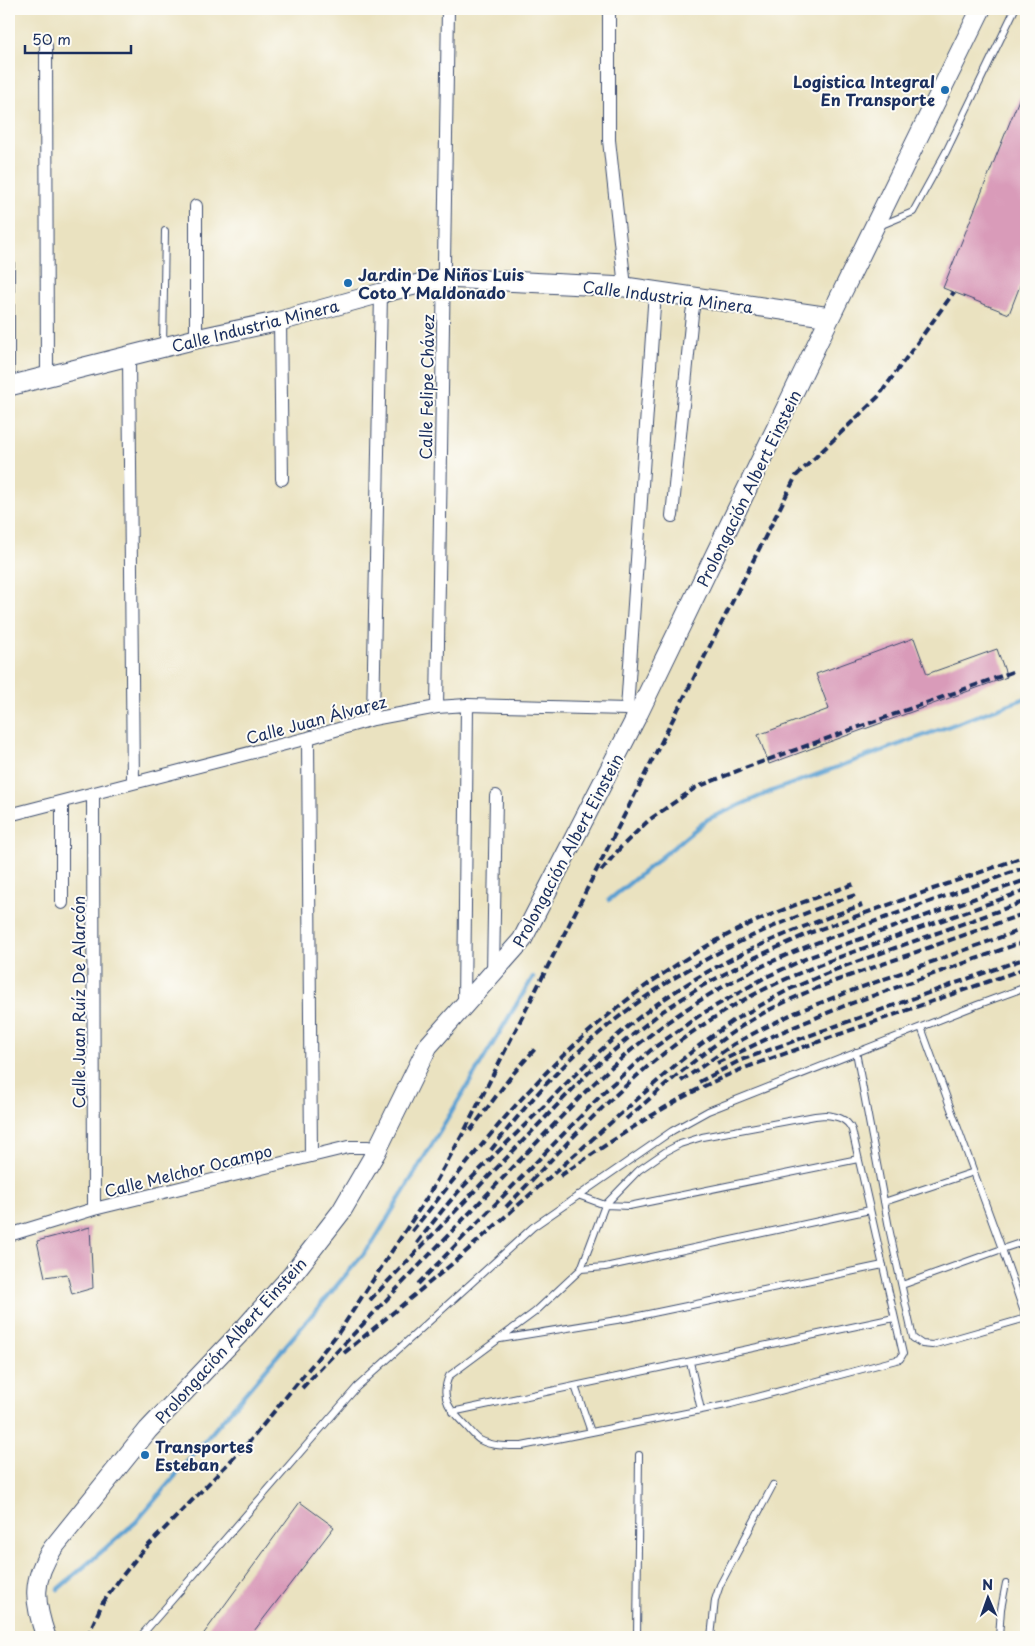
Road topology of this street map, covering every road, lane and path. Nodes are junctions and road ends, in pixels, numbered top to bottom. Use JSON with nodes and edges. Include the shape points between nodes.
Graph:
{"nodes":[{"id":1,"x":448,"y":9,"type":"edge"},
{"id":2,"x":609,"y":9,"type":"edge"},
{"id":3,"x":981,"y":9,"type":"edge"},
{"id":4,"x":1015,"y":9,"type":"edge"},
{"id":5,"x":46,"y":46,"type":"dead end"},
{"id":6,"x":196,"y":206,"type":"dead end"},
{"id":7,"x":873,"y":229,"type":"junction"},
{"id":8,"x":165,"y":231,"type":"dead end"},
{"id":9,"x":11,"y":239,"type":"dead end"},
{"id":10,"x":444,"y":278,"type":"junction"},
{"id":11,"x":624,"y":287,"type":"junction"},
{"id":12,"x":655,"y":291,"type":"junction"},
{"id":13,"x":381,"y":293,"type":"junction"},
{"id":14,"x":695,"y":297,"type":"junction"},
{"id":15,"x":830,"y":317,"type":"junction"},
{"id":16,"x":280,"y":321,"type":"junction"},
{"id":17,"x":196,"y":339,"type":"junction"},
{"id":18,"x":163,"y":347,"type":"junction"},
{"id":19,"x":129,"y":357,"type":"junction"},
{"id":20,"x":47,"y":376,"type":"junction"},
{"id":21,"x":10,"y":386,"type":"edge"},
{"id":22,"x":282,"y":479,"type":"dead end"},
{"id":23,"x":672,"y":516,"type":"dead end"},
{"id":24,"x":467,"y":705,"type":"junction"},
{"id":25,"x":436,"y":707,"type":"junction"},
{"id":26,"x":633,"y":712,"type":"junction"},
{"id":27,"x":373,"y":719,"type":"junction"},
{"id":28,"x":308,"y":738,"type":"junction"},
{"id":29,"x":133,"y":783,"type":"junction"},
{"id":30,"x":93,"y":795,"type":"junction"},
{"id":31,"x":496,"y":796,"type":"dead end"},
{"id":32,"x":62,"y":802,"type":"junction"},
{"id":33,"x":9,"y":815,"type":"edge"},
{"id":34,"x":62,"y":903,"type":"dead end"},
{"id":35,"x":493,"y":973,"type":"junction"},
{"id":36,"x":1026,"y":988,"type":"edge"},
{"id":37,"x":464,"y":1006,"type":"junction"},
{"id":38,"x":921,"y":1027,"type":"junction"},
{"id":39,"x":856,"y":1052,"type":"junction"},
{"id":40,"x":376,"y":1152,"type":"junction"},
{"id":41,"x":311,"y":1156,"type":"junction"},
{"id":42,"x":858,"y":1159,"type":"junction"},
{"id":43,"x":974,"y":1172,"type":"junction"},
{"id":44,"x":578,"y":1195,"type":"junction"},
{"id":45,"x":884,"y":1202,"type":"junction"},
{"id":46,"x":605,"y":1205,"type":"junction"},
{"id":47,"x":94,"y":1210,"type":"junction"},
{"id":48,"x":870,"y":1210,"type":"junction"},
{"id":49,"x":9,"y":1235,"type":"edge"},
{"id":50,"x":1026,"y":1241,"type":"edge"},
{"id":51,"x":1002,"y":1249,"type":"junction"},
{"id":52,"x":883,"y":1265,"type":"junction"},
{"id":53,"x":581,"y":1269,"type":"junction"},
{"id":54,"x":902,"y":1285,"type":"junction"},
{"id":55,"x":894,"y":1318,"type":"junction"},
{"id":56,"x":1026,"y":1318,"type":"edge"},
{"id":57,"x":499,"y":1339,"type":"junction"},
{"id":58,"x":690,"y":1362,"type":"junction"},
{"id":59,"x":575,"y":1386,"type":"junction"},
{"id":60,"x":701,"y":1410,"type":"junction"},
{"id":61,"x":452,"y":1412,"type":"junction"},
{"id":62,"x":590,"y":1432,"type":"junction"},
{"id":63,"x":639,"y":1455,"type":"dead end"},
{"id":64,"x":773,"y":1485,"type":"dead end"},
{"id":65,"x":1006,"y":1583,"type":"dead end"},
{"id":66,"x":46,"y":1637,"type":"edge"},
{"id":67,"x":140,"y":1637,"type":"edge"},
{"id":68,"x":637,"y":1637,"type":"edge"},
{"id":69,"x":711,"y":1637,"type":"edge"},
{"id":70,"x":999,"y":1637,"type":"edge"}],
"edges":[{"from":1,"to":10,"type":"street","name":"Calle Felipe Chávez"},
{"from":2,"to":11,"type":"street","via":[[609,140]]},
{"from":3,"to":7,"type":"main road","name":"Prolongación Albert Einstein"},
{"from":4,"to":7,"type":"lane","via":[[946,152],[913,212]]},
{"from":5,"to":20,"type":"street"},
{"from":6,"to":17,"type":"street"},
{"from":7,"to":15,"type":"main road","name":"Prolongación Albert Einstein"},
{"from":8,"to":18,"type":"lane"},
{"from":9,"to":21,"type":"lane"},
{"from":10,"to":11,"type":"main road","name":"Calle Industria Minera"},
{"from":10,"to":13,"type":"main road","name":"Calle Industria Minera"},
{"from":10,"to":25,"type":"street","name":"Calle Felipe Chávez"},
{"from":11,"to":12,"type":"main road","name":"Calle Industria Minera"},
{"from":12,"to":14,"type":"main road","name":"Calle Industria Minera"},
{"from":12,"to":26,"type":"street"},
{"from":13,"to":16,"type":"main road","name":"Calle Industria Minera"},
{"from":13,"to":27,"type":"street"},
{"from":14,"to":15,"type":"main road","name":"Calle Industria Minera"},
{"from":14,"to":23,"type":"street"},
{"from":15,"to":26,"type":"main road","name":"Prolongación Albert Einstein"},
{"from":16,"to":17,"type":"main road","name":"Calle Industria Minera"},
{"from":16,"to":22,"type":"street"},
{"from":17,"to":18,"type":"main road","name":"Calle Industria Minera"},
{"from":18,"to":19,"type":"main road","name":"Calle Industria Minera"},
{"from":19,"to":20,"type":"main road","name":"Calle Industria Minera"},
{"from":19,"to":29,"type":"street"},
{"from":20,"to":21,"type":"main road","name":"Calle Industria Minera"},
{"from":24,"to":25,"type":"street","name":"Calle Juan Álvarez"},
{"from":24,"to":26,"type":"street","name":"Calle Juan Álvarez"},
{"from":24,"to":37,"type":"street"},
{"from":25,"to":27,"type":"street","name":"Calle Juan Álvarez"},
{"from":26,"to":35,"type":"main road","name":"Prolongación Albert Einstein","via":[[522,940]]},
{"from":27,"to":28,"type":"street","name":"Calle Juan Álvarez"},
{"from":28,"to":29,"type":"street","name":"Calle Juan Álvarez"},
{"from":28,"to":41,"type":"street"},
{"from":29,"to":30,"type":"street","name":"Calle Juan Álvarez"},
{"from":30,"to":32,"type":"street","name":"Calle Juan Álvarez"},
{"from":30,"to":47,"type":"street","name":"Calle Juan Ruíz De Alarcón"},
{"from":31,"to":35,"type":"street"},
{"from":32,"to":33,"type":"street","name":"Calle Juan Álvarez"},
{"from":32,"to":34,"type":"street"},
{"from":35,"to":37,"type":"main road","name":"Prolongación Albert Einstein"},
{"from":36,"to":38,"type":"lane"},
{"from":37,"to":40,"type":"main road","name":"Prolongación Albert Einstein","via":[[428,1046]]},
{"from":38,"to":39,"type":"lane"},
{"from":38,"to":43,"type":"lane"},
{"from":39,"to":44,"type":"lane","via":[[708,1111],[672,1131]]},
{"from":39,"to":45,"type":"lane"},
{"from":40,"to":41,"type":"street","name":"Calle Melchor Ocampo","via":[[356,1146]]},
{"from":40,"to":66,"type":"main road","name":"Prolongación Albert Einstein","via":[[341,1212],[292,1274],[148,1430],[46,1557],[36,1588]]},
{"from":41,"to":47,"type":"street","name":"Calle Melchor Ocampo"},
{"from":42,"to":46,"type":"lane","via":[[636,1205]]},
{"from":42,"to":46,"type":"lane","via":[[848,1122],[834,1116],[815,1116],[680,1144],[640,1170]]},
{"from":42,"to":48,"type":"lane"},
{"from":43,"to":45,"type":"lane"},
{"from":43,"to":51,"type":"lane"},
{"from":44,"to":46,"type":"lane"},
{"from":44,"to":67,"type":"lane","via":[[533,1227],[357,1387]]},
{"from":45,"to":54,"type":"lane"},
{"from":46,"to":53,"type":"lane"},
{"from":47,"to":49,"type":"street","name":"Calle Melchor Ocampo"},
{"from":48,"to":52,"type":"lane"},
{"from":48,"to":53,"type":"lane","via":[[605,1267]]},
{"from":50,"to":51,"type":"lane"},
{"from":51,"to":54,"type":"lane"},
{"from":51,"to":56,"type":"lane"},
{"from":52,"to":55,"type":"lane"},
{"from":52,"to":57,"type":"lane","via":[[629,1318]]},
{"from":53,"to":57,"type":"lane","via":[[535,1312]]},
{"from":54,"to":56,"type":"lane","via":[[914,1338],[922,1344],[943,1343]]},
{"from":55,"to":58,"type":"lane"},
{"from":55,"to":60,"type":"lane","via":[[903,1354],[898,1361]]},
{"from":57,"to":61,"type":"lane","via":[[449,1376],[445,1394]]},
{"from":58,"to":59,"type":"lane"},
{"from":58,"to":60,"type":"lane"},
{"from":59,"to":61,"type":"lane"},
{"from":59,"to":62,"type":"lane"},
{"from":60,"to":62,"type":"lane"},
{"from":61,"to":62,"type":"lane","via":[[479,1440],[492,1444],[522,1446]]},
{"from":63,"to":68,"type":"lane"},
{"from":64,"to":69,"type":"lane","via":[[720,1585]]},
{"from":65,"to":70,"type":"lane"}]}
